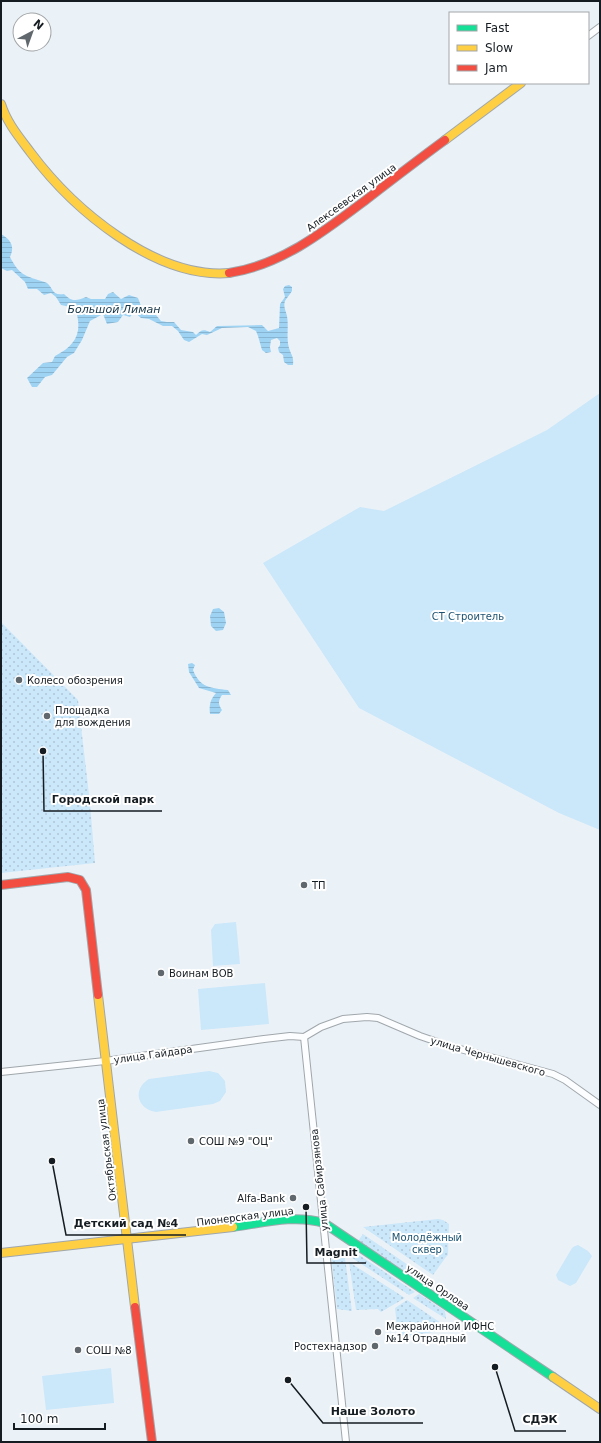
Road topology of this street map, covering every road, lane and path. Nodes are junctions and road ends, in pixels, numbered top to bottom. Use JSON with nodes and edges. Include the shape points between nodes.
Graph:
{"nodes":[{"id":1,"x":600,"y":27,"type":"edge"},
{"id":2,"x":589,"y":35,"type":"edge"},
{"id":3,"x":520,"y":84,"type":"edge"},
{"id":4,"x":1,"y":104,"type":"edge"},
{"id":5,"x":1,"y":885,"type":"edge"},
{"id":6,"x":304,"y":1037,"type":"junction"},
{"id":7,"x":105,"y":1061,"type":"junction"},
{"id":8,"x":1,"y":1072,"type":"edge"},
{"id":9,"x":600,"y":1105,"type":"edge"},
{"id":10,"x":324,"y":1223,"type":"junction"},
{"id":11,"x":126,"y":1239,"type":"junction"},
{"id":12,"x":1,"y":1254,"type":"edge"},
{"id":13,"x":600,"y":1409,"type":"edge"},
{"id":14,"x":152,"y":1442,"type":"edge"},
{"id":15,"x":346,"y":1442,"type":"edge"}],
"edges":[{"from":1,"to":2,"type":"street"},
{"from":3,"to":4,"type":"street","name":"Алексеевская улица","via":[[327,229],[269,260],[241,271],[228,273],[203,272],[173,264],[103,227],[66,195],[37,163],[12,129]]},
{"from":5,"to":7,"type":"street","name":"Октябрьская улица","via":[[68,877],[80,880],[86,890]]},
{"from":6,"to":7,"type":"street","name":"улица Гайдара","via":[[264,1039]]},
{"from":6,"to":9,"type":"street","name":"улица Чернышевского","via":[[343,1019],[378,1018],[449,1046],[553,1074]]},
{"from":6,"to":10,"type":"street","name":"улица Сабирзянова"},
{"from":7,"to":8,"type":"street","name":"улица Гайдара"},
{"from":7,"to":11,"type":"street","name":"Октябрьская улица"},
{"from":10,"to":11,"type":"street","name":"Пионерская улица","via":[[314,1220],[285,1220]]},
{"from":10,"to":13,"type":"street","name":"улица Орлова"},
{"from":10,"to":15,"type":"street","name":"улица Сабирзянова"},
{"from":11,"to":12,"type":"street","name":"Пионерская улица"},
{"from":11,"to":14,"type":"street","name":"Октябрьская улица"}]}
